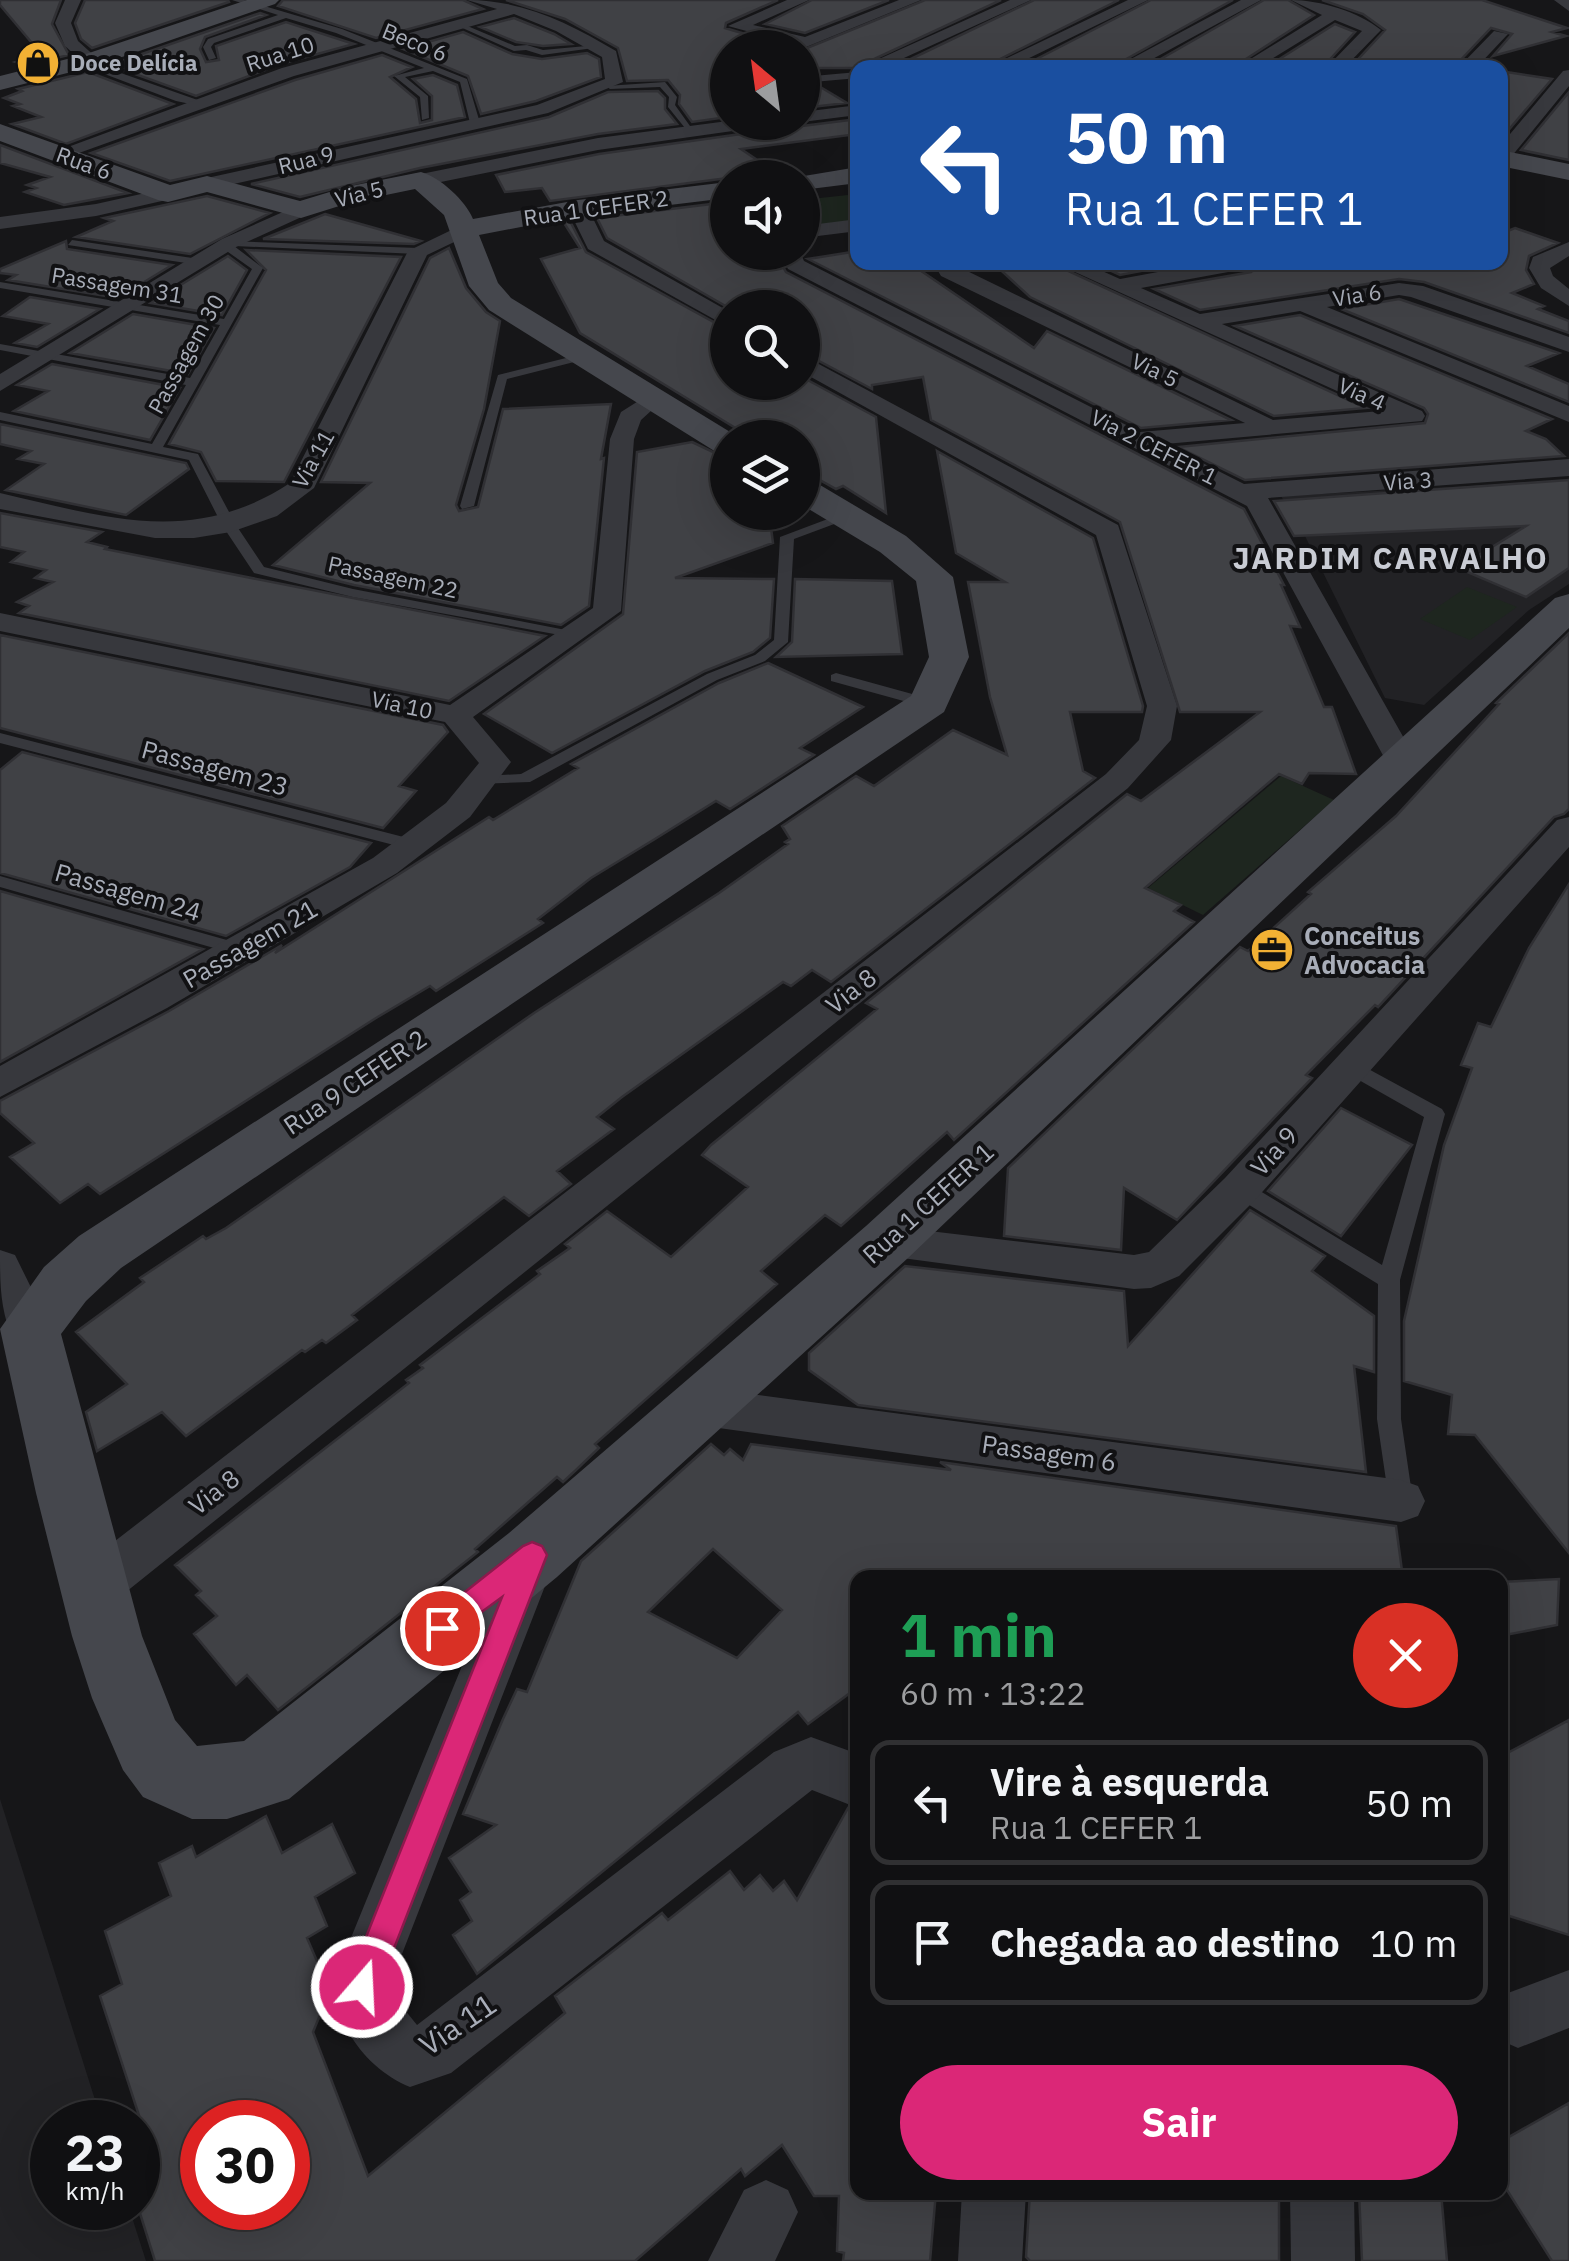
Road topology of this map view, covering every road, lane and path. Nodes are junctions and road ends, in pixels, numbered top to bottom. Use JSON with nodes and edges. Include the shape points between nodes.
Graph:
{"nodes":[{"id":1,"x":73,"y":0,"type":"edge"},
{"id":2,"x":475,"y":0,"type":"edge"},
{"id":3,"x":801,"y":0,"type":"edge"},
{"id":4,"x":912,"y":0,"type":"edge"},
{"id":5,"x":1023,"y":0,"type":"edge"},
{"id":6,"x":1140,"y":0,"type":"edge"},
{"id":7,"x":1253,"y":0,"type":"edge"},
{"id":8,"x":1299,"y":0,"type":"edge"},
{"id":9,"x":1562,"y":0,"type":"edge"},
{"id":10,"x":252,"y":2,"type":"edge"},
{"id":11,"x":1569,"y":6,"type":"edge"},
{"id":12,"x":519,"y":8,"type":"junction"},
{"id":13,"x":1336,"y":13,"type":"junction"},
{"id":14,"x":288,"y":14,"type":"junction"},
{"id":15,"x":461,"y":24,"type":"junction"},
{"id":16,"x":1500,"y":34,"type":"dead end"},
{"id":17,"x":382,"y":46,"type":"junction"},
{"id":18,"x":597,"y":47,"type":"junction"},
{"id":19,"x":212,"y":58,"type":"dead end"},
{"id":20,"x":886,"y":60,"type":"edge"},
{"id":21,"x":1011,"y":60,"type":"edge"},
{"id":22,"x":1137,"y":60,"type":"edge"},
{"id":23,"x":1257,"y":60,"type":"edge"},
{"id":24,"x":1343,"y":60,"type":"edge"},
{"id":25,"x":1474,"y":60,"type":"edge"},
{"id":26,"x":86,"y":61,"type":"junction"},
{"id":27,"x":434,"y":68,"type":"junction"},
{"id":28,"x":850,"y":73,"type":"edge"},
{"id":29,"x":1569,"y":75,"type":"edge"},
{"id":30,"x":820,"y":77,"type":"edge"},
{"id":31,"x":0,"y":83,"type":"edge"},
{"id":32,"x":610,"y":86,"type":"junction"},
{"id":33,"x":206,"y":104,"type":"junction"},
{"id":34,"x":850,"y":111,"type":"edge"},
{"id":35,"x":820,"y":115,"type":"edge"},
{"id":36,"x":424,"y":118,"type":"dead end"},
{"id":37,"x":476,"y":123,"type":"junction"},
{"id":38,"x":710,"y":129,"type":"edge"},
{"id":39,"x":692,"y":131,"type":"junction"},
{"id":40,"x":0,"y":132,"type":"edge"},
{"id":41,"x":1508,"y":148,"type":"edge"},
{"id":42,"x":58,"y":154,"type":"junction"},
{"id":43,"x":1508,"y":160,"type":"edge"},
{"id":44,"x":1569,"y":172,"type":"edge"},
{"id":45,"x":850,"y":176,"type":"edge"},
{"id":46,"x":420,"y":180,"type":"junction"},
{"id":47,"x":820,"y":180,"type":"edge"},
{"id":48,"x":207,"y":184,"type":"junction"},
{"id":49,"x":710,"y":192,"type":"edge"},
{"id":50,"x":168,"y":194,"type":"junction"},
{"id":51,"x":578,"y":208,"type":"junction"},
{"id":52,"x":302,"y":210,"type":"junction"},
{"id":53,"x":0,"y":223,"type":"edge"},
{"id":54,"x":850,"y":226,"type":"edge"},
{"id":55,"x":466,"y":229,"type":"junction"},
{"id":56,"x":820,"y":230,"type":"edge"},
{"id":57,"x":72,"y":244,"type":"dead end"},
{"id":58,"x":227,"y":244,"type":"junction"},
{"id":59,"x":1569,"y":248,"type":"edge"},
{"id":60,"x":418,"y":251,"type":"junction"},
{"id":61,"x":198,"y":262,"type":"junction"},
{"id":62,"x":806,"y":270,"type":"edge"},
{"id":63,"x":950,"y":270,"type":"edge"},
{"id":64,"x":1082,"y":270,"type":"edge"},
{"id":65,"x":1206,"y":270,"type":"edge"},
{"id":66,"x":0,"y":285,"type":"edge"},
{"id":67,"x":1117,"y":286,"type":"junction"},
{"id":68,"x":1569,"y":299,"type":"edge"},
{"id":69,"x":1301,"y":304,"type":"junction"},
{"id":70,"x":126,"y":306,"type":"junction"},
{"id":71,"x":710,"y":310,"type":"edge"},
{"id":72,"x":1198,"y":320,"type":"junction"},
{"id":73,"x":228,"y":323,"type":"junction"},
{"id":74,"x":1569,"y":346,"type":"edge"},
{"id":75,"x":0,"y":347,"type":"edge"},
{"id":76,"x":46,"y":356,"type":"junction"},
{"id":77,"x":582,"y":357,"type":"junction"},
{"id":78,"x":820,"y":372,"type":"edge"},
{"id":79,"x":192,"y":382,"type":"junction"},
{"id":80,"x":0,"y":384,"type":"edge"},
{"id":81,"x":651,"y":400,"type":"junction"},
{"id":82,"x":0,"y":416,"type":"edge"},
{"id":83,"x":1569,"y":416,"type":"edge"},
{"id":84,"x":1262,"y":420,"type":"dead end"},
{"id":85,"x":688,"y":422,"type":"junction"},
{"id":86,"x":710,"y":435,"type":"edge"},
{"id":87,"x":622,"y":439,"type":"junction"},
{"id":88,"x":1140,"y":439,"type":"junction"},
{"id":89,"x":157,"y":447,"type":"junction"},
{"id":90,"x":1569,"y":467,"type":"edge"},
{"id":91,"x":1245,"y":492,"type":"junction"},
{"id":92,"x":0,"y":501,"type":"edge"},
{"id":93,"x":820,"y":501,"type":"edge"},
{"id":94,"x":467,"y":506,"type":"dead end"},
{"id":95,"x":846,"y":517,"type":"junction"},
{"id":96,"x":229,"y":525,"type":"junction"},
{"id":97,"x":1562,"y":619,"type":"edge"},
{"id":98,"x":1,"y":622,"type":"edge"},
{"id":99,"x":571,"y":634,"type":"junction"},
{"id":100,"x":836,"y":678,"type":"dead end"},
{"id":101,"x":929,"y":703,"type":"junction"},
{"id":102,"x":455,"y":716,"type":"junction"},
{"id":103,"x":0,"y":738,"type":"edge"},
{"id":104,"x":1402,"y":763,"type":"junction"},
{"id":105,"x":484,"y":781,"type":"junction"},
{"id":106,"x":1569,"y":826,"type":"edge"},
{"id":107,"x":417,"y":846,"type":"junction"},
{"id":108,"x":0,"y":881,"type":"edge"},
{"id":109,"x":242,"y":950,"type":"junction"},
{"id":110,"x":1350,"y":1066,"type":"junction"},
{"id":111,"x":0,"y":1083,"type":"edge"},
{"id":112,"x":1240,"y":1188,"type":"junction"},
{"id":113,"x":887,"y":1242,"type":"junction"},
{"id":114,"x":0,"y":1267,"type":"edge"},
{"id":115,"x":1389,"y":1280,"type":"junction"},
{"id":116,"x":30,"y":1330,"type":"junction"},
{"id":117,"x":697,"y":1406,"type":"junction"},
{"id":118,"x":1401,"y":1501,"type":"joint"},
{"id":119,"x":532,"y":1555,"type":"junction"},
{"id":120,"x":93,"y":1588,"type":"junction"},
{"id":121,"x":850,"y":1778,"type":"edge"},
{"id":122,"x":994,"y":2200,"type":"edge"},
{"id":123,"x":1322,"y":2200,"type":"edge"},
{"id":124,"x":990,"y":2261,"type":"edge"},
{"id":125,"x":1323,"y":2261,"type":"edge"}],
"edges":[{"from":1,"to":26,"type":"street","via":[[62,23]]},
{"from":2,"to":12,"type":"street"},
{"from":3,"to":4,"type":"street","via":[[736,26],[806,42]]},
{"from":5,"to":20,"type":"street"},
{"from":6,"to":21,"type":"street"},
{"from":7,"to":22,"type":"street"},
{"from":8,"to":13,"type":"street"},
{"from":9,"to":11,"type":"street"},
{"from":10,"to":14,"type":"lane","name":"Beco 6"},
{"from":10,"to":26,"type":"street"},
{"from":12,"to":15,"type":"street","name":"Rua 10"},
{"from":12,"to":18,"type":"street"},
{"from":13,"to":23,"type":"street"},
{"from":13,"to":24,"type":"street","via":[[1373,32]]},
{"from":14,"to":17,"type":"lane","name":"Beco 6"},
{"from":14,"to":19,"type":"lane","via":[[211,41]]},
{"from":15,"to":17,"type":"street","name":"Rua 10"},
{"from":15,"to":18,"type":"lane","via":[[514,49]]},
{"from":16,"to":25,"type":"street"},
{"from":17,"to":27,"type":"lane","name":"Beco 6"},
{"from":17,"to":33,"type":"street","name":"Rua 10"},
{"from":18,"to":32,"type":"street","via":[[610,55]]},
{"from":26,"to":31,"type":"street"},
{"from":26,"to":33,"type":"lane"},
{"from":27,"to":36,"type":"lane","via":[[398,76],[424,96]]},
{"from":27,"to":37,"type":"lane","name":"Beco 6","via":[[464,81]]},
{"from":28,"to":30,"type":"lane"},
{"from":29,"to":41,"type":"street"},
{"from":32,"to":37,"type":"street","name":"Rua 9"},
{"from":32,"to":39,"type":"lane","via":[[662,84],[673,97],[670,106]]},
{"from":33,"to":42,"type":"street","name":"Rua 10"},
{"from":34,"to":35,"type":"street"},
{"from":37,"to":48,"type":"street","name":"Rua 9"},
{"from":38,"to":39,"type":"street","name":"Via 5"},
{"from":39,"to":46,"type":"street","name":"Via 5"},
{"from":40,"to":42,"type":"street","name":"Rua 6"},
{"from":42,"to":50,"type":"street","name":"Rua 6"},
{"from":43,"to":44,"type":"street"},
{"from":45,"to":47,"type":"street"},
{"from":46,"to":52,"type":"street","name":"Via 5"},
{"from":46,"to":55,"type":"street","via":[[457,212]]},
{"from":48,"to":50,"type":"street","name":"Rua 9"},
{"from":48,"to":52,"type":"street"},
{"from":49,"to":51,"type":"street","name":"Rua 1 CEFER 2"},
{"from":50,"to":53,"type":"street","name":"Rua 9"},
{"from":51,"to":55,"type":"street","name":"Rua 1 CEFER 2"},
{"from":51,"to":71,"type":"street","via":[[595,245]]},
{"from":52,"to":58,"type":"street","name":"Via 5"},
{"from":54,"to":56,"type":"street"},
{"from":55,"to":60,"type":"street"},
{"from":55,"to":77,"type":"street","via":[[484,286],[500,304]]},
{"from":57,"to":61,"type":"lane"},
{"from":58,"to":60,"type":"lane"},
{"from":58,"to":61,"type":"street","name":"Via 5"},
{"from":58,"to":73,"type":"lane","name":"Passagem 30","via":[[258,267]]},
{"from":59,"to":68,"type":"street","via":[[1540,260],[1538,270]]},
{"from":60,"to":96,"type":"street","name":"Via 11","via":[[301,488],[270,511]]},
{"from":61,"to":70,"type":"street","name":"Via 5"},
{"from":62,"to":88,"type":"street","name":"Via 2 CEFER 1"},
{"from":63,"to":84,"type":"street","name":"Via 5"},
{"from":64,"to":67,"type":"street","name":"Via 4"},
{"from":65,"to":67,"type":"street"},
{"from":66,"to":70,"type":"lane","name":"Passagem 31"},
{"from":67,"to":72,"type":"street","name":"Via 4"},
{"from":69,"to":72,"type":"street","name":"Via 6"},
{"from":69,"to":74,"type":"street","name":"Via 6","via":[[1415,291]]},
{"from":69,"to":83,"type":"street"},
{"from":70,"to":73,"type":"lane","name":"Passagem 31"},
{"from":70,"to":76,"type":"street","name":"Via 5"},
{"from":72,"to":88,"type":"street","name":"Via 4","via":[[1412,416]]},
{"from":73,"to":79,"type":"lane","name":"Passagem 30"},
{"from":75,"to":76,"type":"lane"},
{"from":76,"to":79,"type":"lane"},
{"from":76,"to":80,"type":"street","name":"Via 5"},
{"from":77,"to":81,"type":"street"},
{"from":77,"to":94,"type":"lane","via":[[502,376]]},
{"from":78,"to":120,"type":"street","name":"Via 8","via":[[1108,531],[1162,706],[1162,730],[1117,781]]},
{"from":79,"to":89,"type":"lane","name":"Passagem 30"},
{"from":81,"to":85,"type":"street"},
{"from":81,"to":87,"type":"street","via":[[630,416]]},
{"from":82,"to":89,"type":"lane"},
{"from":85,"to":86,"type":"street"},
{"from":85,"to":87,"type":"street"},
{"from":87,"to":99,"type":"street","name":"Via 10","via":[[606,611]]},
{"from":88,"to":91,"type":"street","name":"Via 2 CEFER 1"},
{"from":89,"to":96,"type":"lane","name":"Passagem 30","via":[[196,459]]},
{"from":90,"to":91,"type":"street","name":"Via 3"},
{"from":91,"to":104,"type":"street","name":"Via 2 CEFER 1","via":[[1258,501]]},
{"from":92,"to":96,"type":"street","name":"Via 11","via":[[139,531]]},
{"from":93,"to":95,"type":"street"},
{"from":95,"to":101,"type":"street","via":[[934,577],[949,658]]},
{"from":95,"to":105,"type":"lane","via":[[787,538],[781,642],[760,658],[524,779]]},
{"from":96,"to":99,"type":"lane","name":"Passagem 22","via":[[260,570]]},
{"from":97,"to":104,"type":"street","name":"Rua 1 CEFER 1"},
{"from":98,"to":102,"type":"street","name":"Via 10"},
{"from":99,"to":102,"type":"street","name":"Via 10"},
{"from":100,"to":101,"type":"lane"},
{"from":101,"to":116,"type":"street","name":"Rua 9 CEFER 2","via":[[100,1252]]},
{"from":102,"to":105,"type":"street","via":[[495,762]]},
{"from":103,"to":107,"type":"lane","name":"Passagem 23"},
{"from":104,"to":113,"type":"street","name":"Rua 1 CEFER 1"},
{"from":105,"to":107,"type":"street","name":"Passagem 21"},
{"from":106,"to":110,"type":"street","name":"Via 9"},
{"from":107,"to":109,"type":"street","name":"Passagem 21"},
{"from":108,"to":109,"type":"lane","name":"Passagem 24"},
{"from":109,"to":111,"type":"street","name":"Passagem 21"},
{"from":110,"to":112,"type":"street","name":"Via 9"},
{"from":110,"to":115,"type":"lane","via":[[1435,1114]]},
{"from":112,"to":113,"type":"street","name":"Via 9","via":[[1151,1271]]},
{"from":112,"to":115,"type":"lane"},
{"from":113,"to":117,"type":"street","name":"Rua 1 CEFER 1"},
{"from":114,"to":116,"type":"street"},
{"from":115,"to":118,"type":"lane","via":[[1389,1419]]},
{"from":116,"to":120,"type":"street"},
{"from":117,"to":118,"type":"street","name":"Passagem 6"},
{"from":117,"to":119,"type":"street","name":"Rua 1 CEFER 1"},
{"from":119,"to":120,"type":"street","name":"Rua 1 CEFER 1","via":[[263,1773],[208,1788],[166,1770],[137,1724]]},
{"from":119,"to":121,"type":"street","name":"Via 11","via":[[366,1972],[366,2000],[394,2048],[410,2058],[430,2052],[793,1771],[811,1763]]},
{"from":122,"to":124,"type":"street"},
{"from":123,"to":125,"type":"street"}]}
